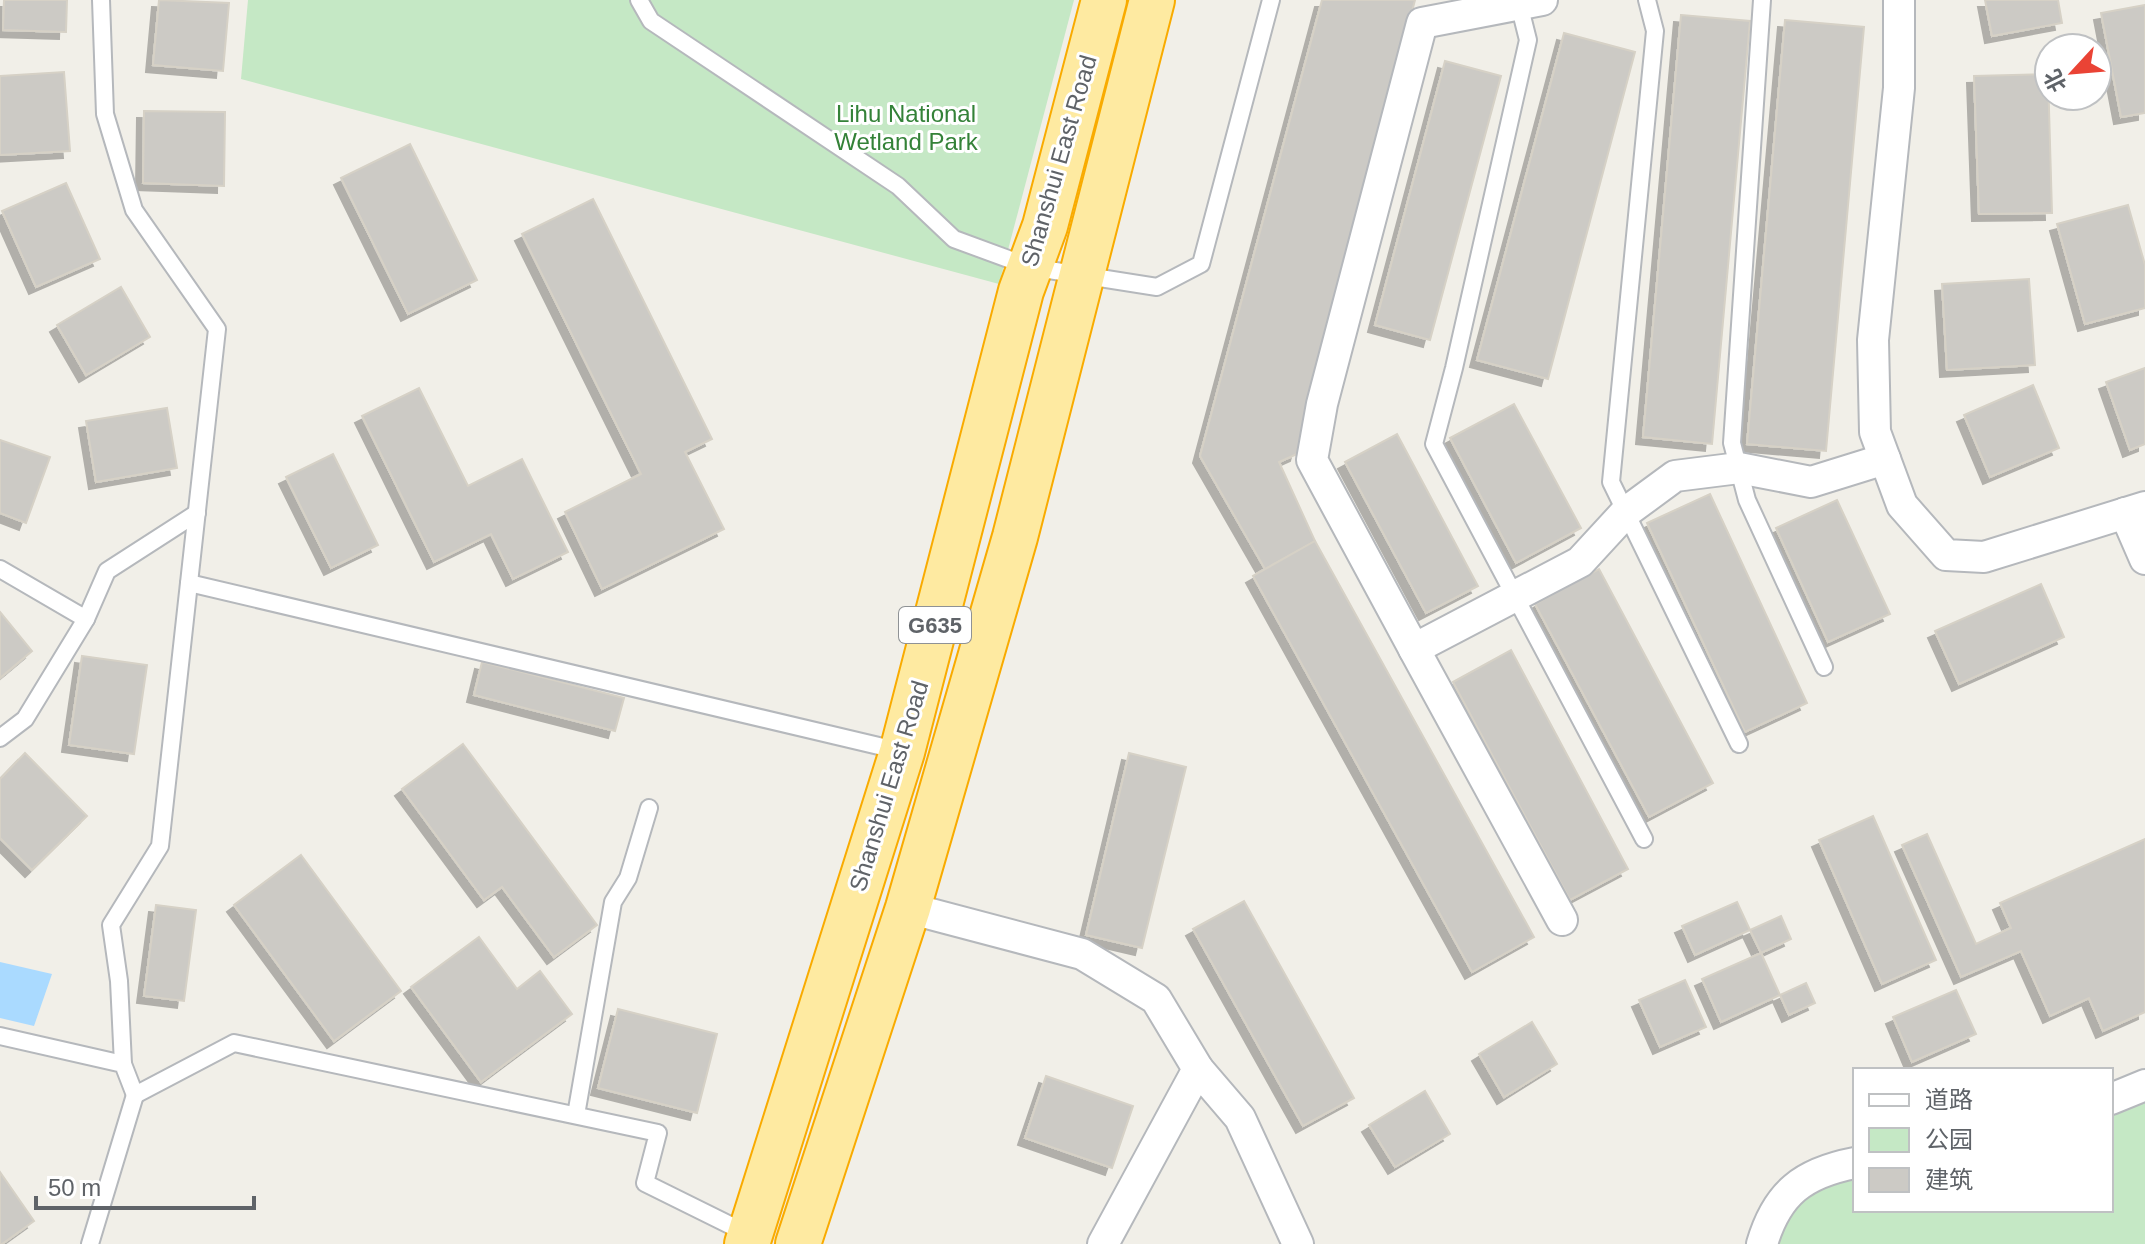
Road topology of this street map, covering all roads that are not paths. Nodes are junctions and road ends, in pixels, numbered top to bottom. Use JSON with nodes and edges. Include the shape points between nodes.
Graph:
{"nodes":[{"id":1,"x":101,"y":0,"type":"edge"},
{"id":2,"x":639,"y":0,"type":"edge"},
{"id":3,"x":1104,"y":0,"type":"edge"},
{"id":4,"x":1152,"y":0,"type":"edge"},
{"id":5,"x":1271,"y":0,"type":"edge"},
{"id":6,"x":1647,"y":0,"type":"edge"},
{"id":7,"x":1762,"y":0,"type":"edge"},
{"id":8,"x":1899,"y":0,"type":"edge"},
{"id":9,"x":1527,"y":1,"type":"edge"},
{"id":10,"x":1030,"y":267,"type":"junction"},
{"id":11,"x":1080,"y":277,"type":"junction"},
{"id":12,"x":1885,"y":459,"type":"junction"},
{"id":13,"x":1739,"y":468,"type":"junction"},
{"id":14,"x":2135,"y":510,"type":"edge"},
{"id":15,"x":1626,"y":512,"type":"junction"},
{"id":16,"x":197,"y":513,"type":"junction"},
{"id":17,"x":2145,"y":559,"type":"edge"},
{"id":18,"x":0,"y":569,"type":"edge"},
{"id":19,"x":189,"y":583,"type":"junction"},
{"id":20,"x":1515,"y":596,"type":"junction"},
{"id":21,"x":86,"y":619,"type":"junction"},
{"id":22,"x":1414,"y":649,"type":"junction"},
{"id":23,"x":1824,"y":667,"type":"dead end"},
{"id":24,"x":0,"y":738,"type":"edge"},
{"id":25,"x":1739,"y":744,"type":"dead end"},
{"id":26,"x":902,"y":752,"type":"junction"},
{"id":27,"x":649,"y":808,"type":"dead end"},
{"id":28,"x":1644,"y":839,"type":"dead end"},
{"id":29,"x":908,"y":908,"type":"junction"},
{"id":30,"x":1562,"y":920,"type":"dead end"},
{"id":31,"x":0,"y":1036,"type":"edge"},
{"id":32,"x":123,"y":1064,"type":"junction"},
{"id":33,"x":1198,"y":1069,"type":"junction"},
{"id":34,"x":2145,"y":1085,"type":"edge"},
{"id":35,"x":135,"y":1095,"type":"junction"},
{"id":36,"x":2113,"y":1098,"type":"edge"},
{"id":37,"x":576,"y":1115,"type":"junction"},
{"id":38,"x":1853,"y":1163,"type":"edge"},
{"id":39,"x":748,"y":1240,"type":"edge"},
{"id":40,"x":90,"y":1244,"type":"edge"},
{"id":41,"x":798,"y":1244,"type":"edge"},
{"id":42,"x":1103,"y":1244,"type":"edge"},
{"id":43,"x":1298,"y":1244,"type":"edge"},
{"id":44,"x":1762,"y":1244,"type":"edge"}],
"edges":[{"from":1,"to":16,"type":"lane","via":[[105,114],[134,210],[217,329]]},
{"from":2,"to":10,"type":"lane","via":[[651,21],[898,186],[954,239]]},
{"from":3,"to":10,"type":"highway","name":"Shanshui East Road","number":"G635"},
{"from":4,"to":11,"type":"highway","name":"Shanshui East Road","number":"G635"},
{"from":5,"to":11,"type":"lane","via":[[1201,264],[1157,287]]},
{"from":6,"to":15,"type":"lane","via":[[1655,31],[1611,482]]},
{"from":7,"to":13,"type":"lane","via":[[1732,443]]},
{"from":8,"to":12,"type":"street","via":[[1899,88],[1873,340],[1875,432]]},
{"from":9,"to":20,"type":"lane","via":[[1528,40],[1434,444]]},
{"from":9,"to":22,"type":"street","via":[[1422,23],[1312,460]]},
{"from":10,"to":11,"type":"lane"},
{"from":10,"to":26,"type":"highway","name":"Shanshui East Road","number":"G635"},
{"from":11,"to":29,"type":"highway","name":"Shanshui East Road","number":"G635","via":[[1015,537]]},
{"from":12,"to":13,"type":"street","via":[[1811,482]]},
{"from":12,"to":14,"type":"street","via":[[1902,505],[1946,555],[1984,557]]},
{"from":13,"to":15,"type":"street","via":[[1675,476]]},
{"from":13,"to":23,"type":"lane","via":[[1747,500]]},
{"from":14,"to":17,"type":"street"},
{"from":15,"to":20,"type":"street","via":[[1580,562]]},
{"from":15,"to":25,"type":"lane"},
{"from":16,"to":19,"type":"lane"},
{"from":16,"to":21,"type":"lane","via":[[107,571]]},
{"from":18,"to":21,"type":"lane"},
{"from":19,"to":26,"type":"lane"},
{"from":19,"to":32,"type":"lane","via":[[160,846],[111,925]]},
{"from":20,"to":22,"type":"street"},
{"from":20,"to":28,"type":"lane"},
{"from":21,"to":24,"type":"lane","via":[[25,719]]},
{"from":22,"to":30,"type":"street"},
{"from":26,"to":39,"type":"highway","name":"Shanshui East Road","number":"G635"},
{"from":27,"to":37,"type":"lane","via":[[628,878],[613,902]]},
{"from":29,"to":33,"type":"street","via":[[1082,954],[1156,999]]},
{"from":29,"to":41,"type":"highway","name":"Shanshui East Road","number":"G635"},
{"from":31,"to":32,"type":"lane"},
{"from":32,"to":35,"type":"lane"},
{"from":33,"to":42,"type":"street"},
{"from":33,"to":43,"type":"street","via":[[1240,1118]]},
{"from":34,"to":36,"type":"street"},
{"from":35,"to":37,"type":"lane","via":[[234,1043]]},
{"from":35,"to":40,"type":"lane"},
{"from":37,"to":39,"type":"lane","via":[[658,1133],[645,1183]]},
{"from":38,"to":44,"type":"street","via":[[1830,1168],[1791,1189],[1770,1217]]}]}
